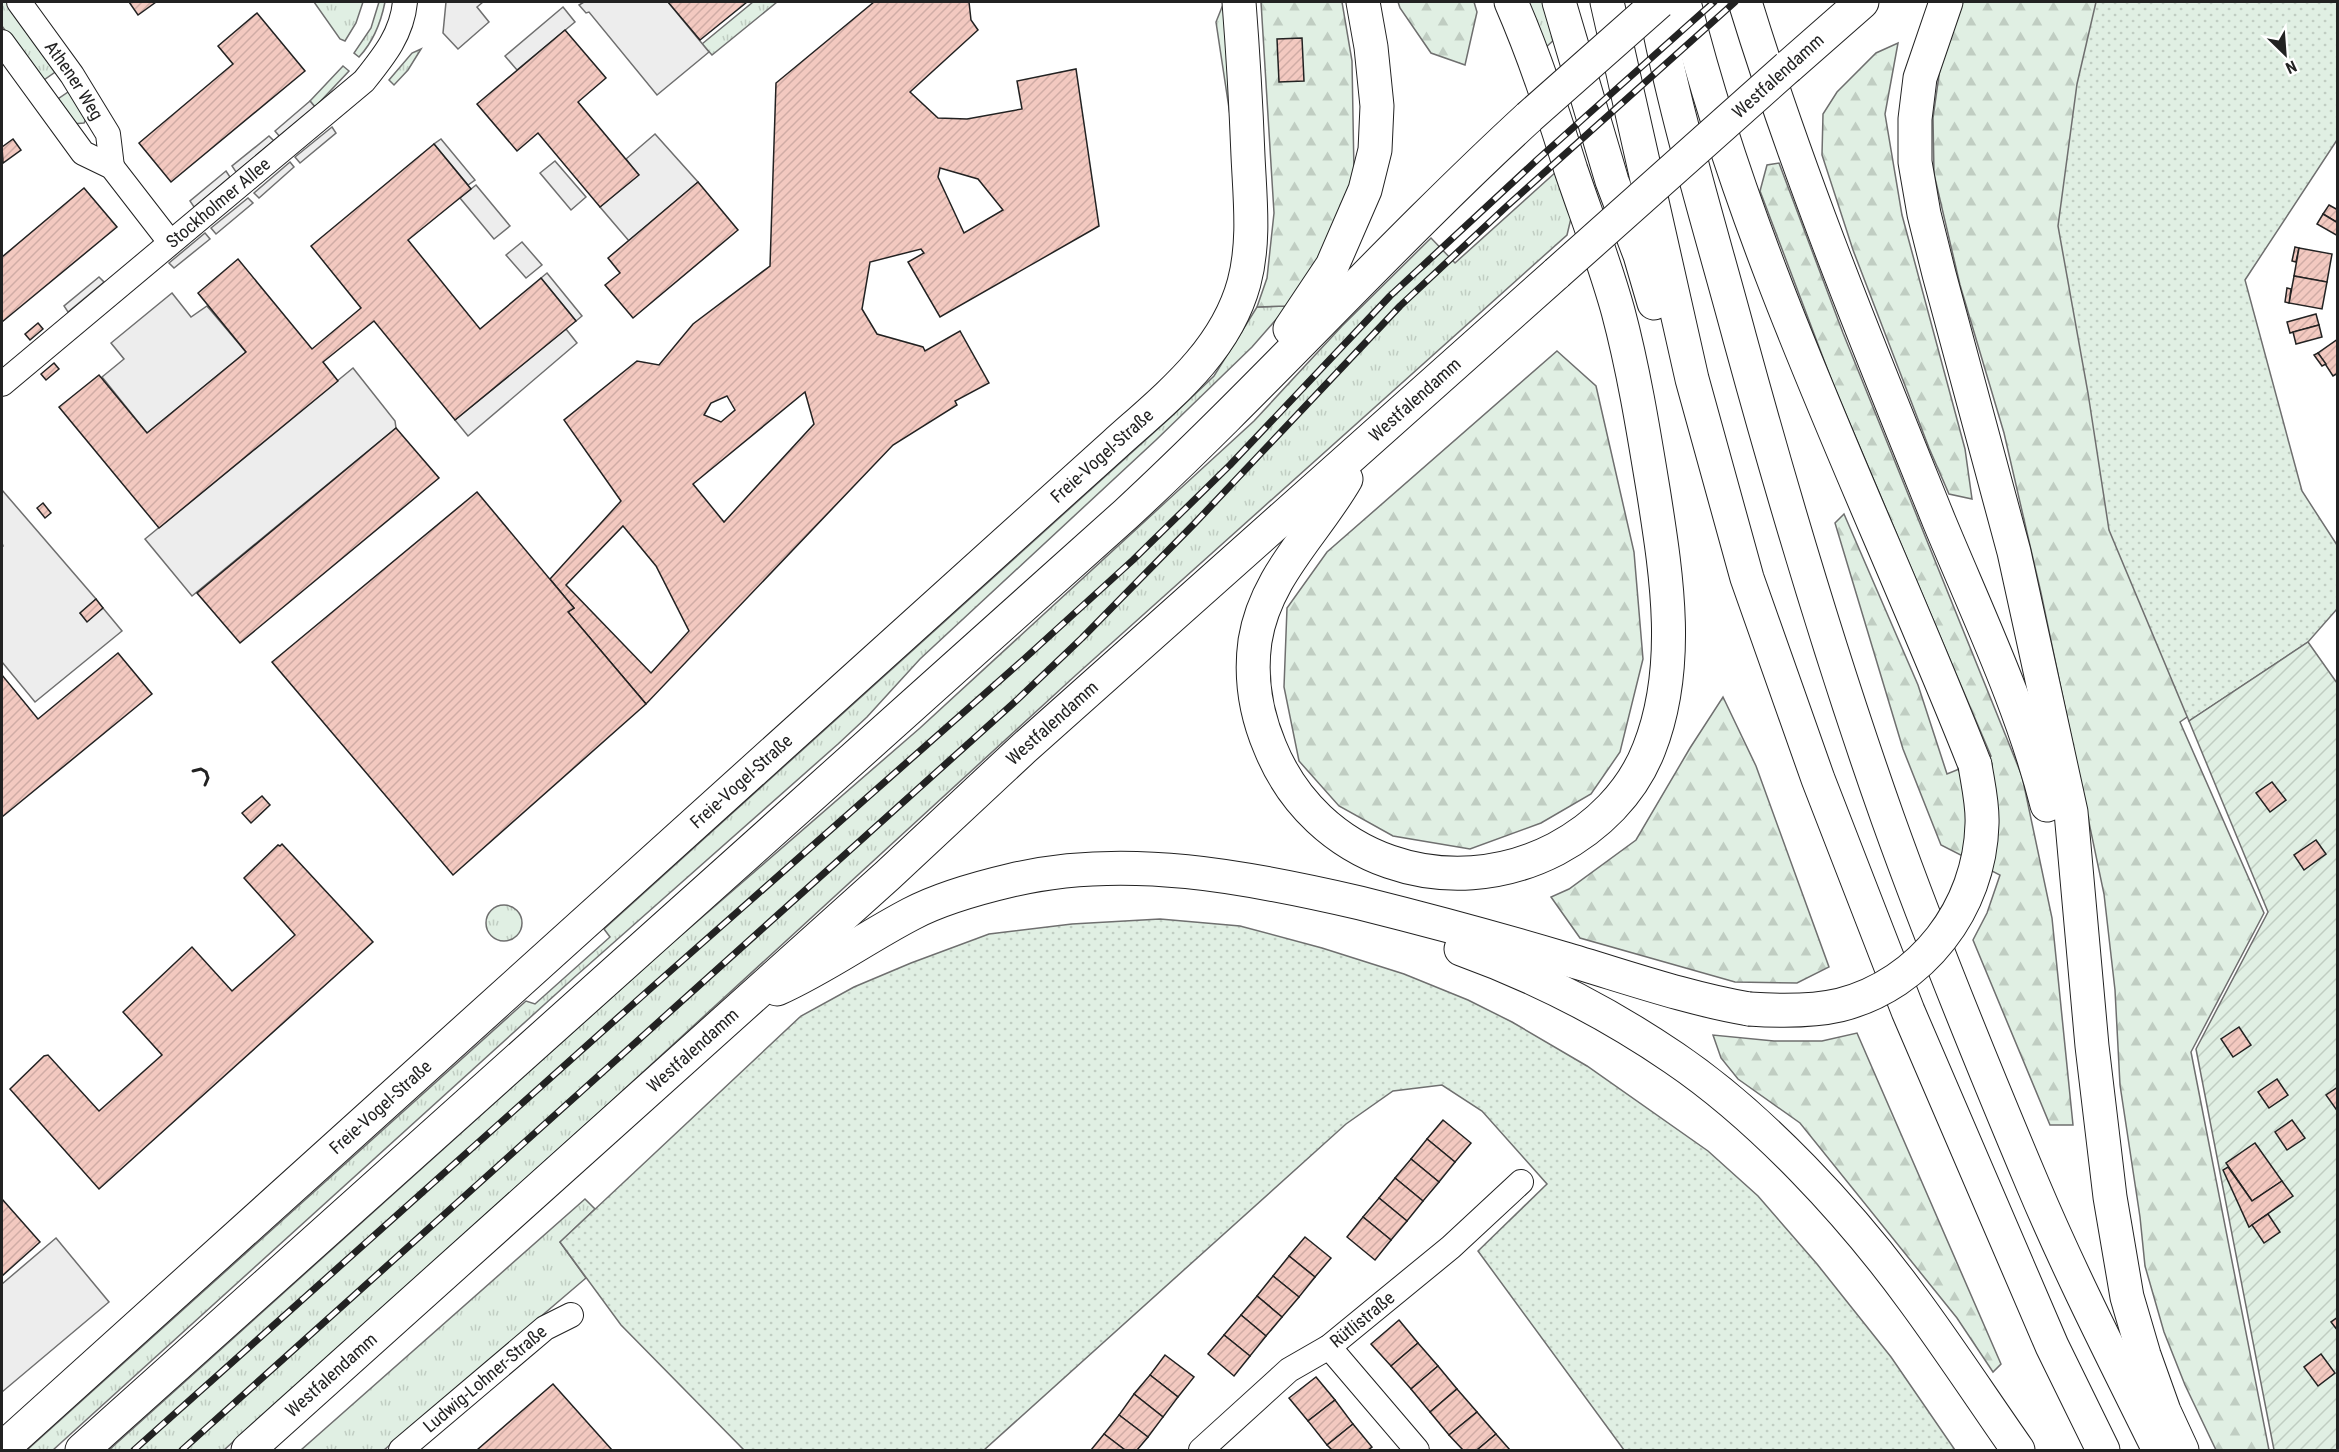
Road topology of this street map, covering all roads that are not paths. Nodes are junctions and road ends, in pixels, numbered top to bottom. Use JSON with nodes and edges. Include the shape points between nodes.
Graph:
{"nodes":[{"id":1,"x":20,"y":2,"type":"edge"},
{"id":2,"x":405,"y":2,"type":"edge"},
{"id":3,"x":1239,"y":2,"type":"edge"},
{"id":4,"x":1363,"y":2,"type":"edge"},
{"id":5,"x":1511,"y":2,"type":"edge"},
{"id":6,"x":1559,"y":2,"type":"edge"},
{"id":7,"x":1607,"y":2,"type":"edge"},
{"id":8,"x":1656,"y":2,"type":"edge"},
{"id":9,"x":1684,"y":2,"type":"edge"},
{"id":10,"x":1745,"y":2,"type":"edge"},
{"id":11,"x":1862,"y":2,"type":"edge"},
{"id":12,"x":1946,"y":2,"type":"edge"},
{"id":13,"x":2,"y":42,"type":"edge"},
{"id":14,"x":112,"y":167,"type":"junction"},
{"id":15,"x":170,"y":242,"type":"junction"},
{"id":16,"x":1692,"y":379,"type":"junction"},
{"id":17,"x":2,"y":384,"type":"edge"},
{"id":18,"x":1257,"y":389,"type":"junction"},
{"id":19,"x":1365,"y":446,"type":"junction"},
{"id":20,"x":1358,"y":903,"type":"junction"},
{"id":21,"x":2079,"y":916,"type":"junction"},
{"id":22,"x":743,"y":1005,"type":"junction"},
{"id":23,"x":1521,"y":1182,"type":"dead end"},
{"id":24,"x":571,"y":1315,"type":"dead end"},
{"id":25,"x":1329,"y":1347,"type":"junction"},
{"id":26,"x":2,"y":1449,"type":"edge"},
{"id":27,"x":82,"y":1450,"type":"edge"},
{"id":28,"x":248,"y":1450,"type":"edge"},
{"id":29,"x":401,"y":1450,"type":"edge"},
{"id":30,"x":1201,"y":1450,"type":"edge"},
{"id":31,"x":1417,"y":1450,"type":"edge"},
{"id":32,"x":2019,"y":1450,"type":"edge"},
{"id":33,"x":2103,"y":1450,"type":"edge"},
{"id":34,"x":2159,"y":1450,"type":"edge"},
{"id":35,"x":2182,"y":1450,"type":"edge"}],
"edges":[{"from":1,"to":14,"type":"street","name":"Athener Weg","via":[[108,134]]},
{"from":2,"to":15,"type":"street","name":"Stockholmer Allee","via":[[395,40],[364,81]]},
{"from":3,"to":26,"type":"main road","name":"Freie-Vogel-Straße","via":[[1250,250],[1234,312],[1203,361]]},
{"from":4,"to":18,"type":"main road","via":[[1377,106],[1375,150],[1365,190],[1332,266],[1278,346]]},
{"from":5,"to":19,"type":"main road","via":[[1532,50],[1618,312],[1644,433],[1668,609],[1668,666],[1662,710],[1649,751],[1630,785],[1607,814],[1577,838],[1540,857],[1494,871],[1460,874],[1427,872],[1386,862],[1330,830],[1302,802],[1277,765],[1261,725],[1252,676],[1255,638],[1281,570],[1337,495]]},
{"from":6,"to":16,"type":"main road","via":[[1612,181],[1640,255],[1665,339]]},
{"from":7,"to":16,"type":"main road"},
{"from":8,"to":18,"type":"main road","bridge":true,"via":[[1405,235]]},
{"from":8,"to":34,"type":"main road","via":[[1664,56],[1774,465],[1888,820],[2034,1187]]},
{"from":9,"to":20,"type":"main road","bridge":true,"via":[[1703,78],[1816,391],[1975,765],[1983,823],[1978,864],[1967,895],[1952,925],[1918,964],[1882,988],[1840,1005],[1782,1012],[1688,996],[1453,926]]},
{"from":10,"to":21,"type":"main road","via":[[1770,84],[1847,291],[2017,704]]},
{"from":11,"to":19,"type":"main road","name":"Westfalendamm","bridge":true},
{"from":12,"to":21,"type":"main road","via":[[1920,78],[1915,119],[1916,162],[1924,214],[2035,645],[2071,812]]},
{"from":13,"to":14,"type":"street","name":"Athener Weg","via":[[83,153]]},
{"from":14,"to":15,"type":"street","name":"Athener Weg"},
{"from":15,"to":17,"type":"street","name":"Stockholmer Allee"},
{"from":16,"to":33,"type":"main road","via":[[1747,578],[1822,790],[1908,1011],[2052,1346]]},
{"from":18,"to":27,"type":"main road","via":[[1075,561]]},
{"from":19,"to":22,"type":"main road","name":"Westfalendamm","via":[[1023,749]]},
{"from":20,"to":22,"type":"main road","via":[[1289,886],[1182,872],[1088,868],[1013,880],[913,913],[802,978]]},
{"from":20,"to":32,"type":"main road","via":[[1499,963],[1618,1022],[1676,1059],[1741,1110],[1801,1167],[1873,1248]]},
{"from":21,"to":35,"type":"main road","via":[[2117,1248],[2144,1355]]},
{"from":22,"to":28,"type":"main road","name":"Westfalendamm"},
{"from":23,"to":25,"type":"street","name":"Rütlistraße"},
{"from":24,"to":29,"type":"street","name":"Ludwig-Lohner-Straße","via":[[545,1328]]},
{"from":25,"to":30,"type":"street","name":"Rütlistraße","via":[[1289,1370]]},
{"from":25,"to":31,"type":"street"}]}
